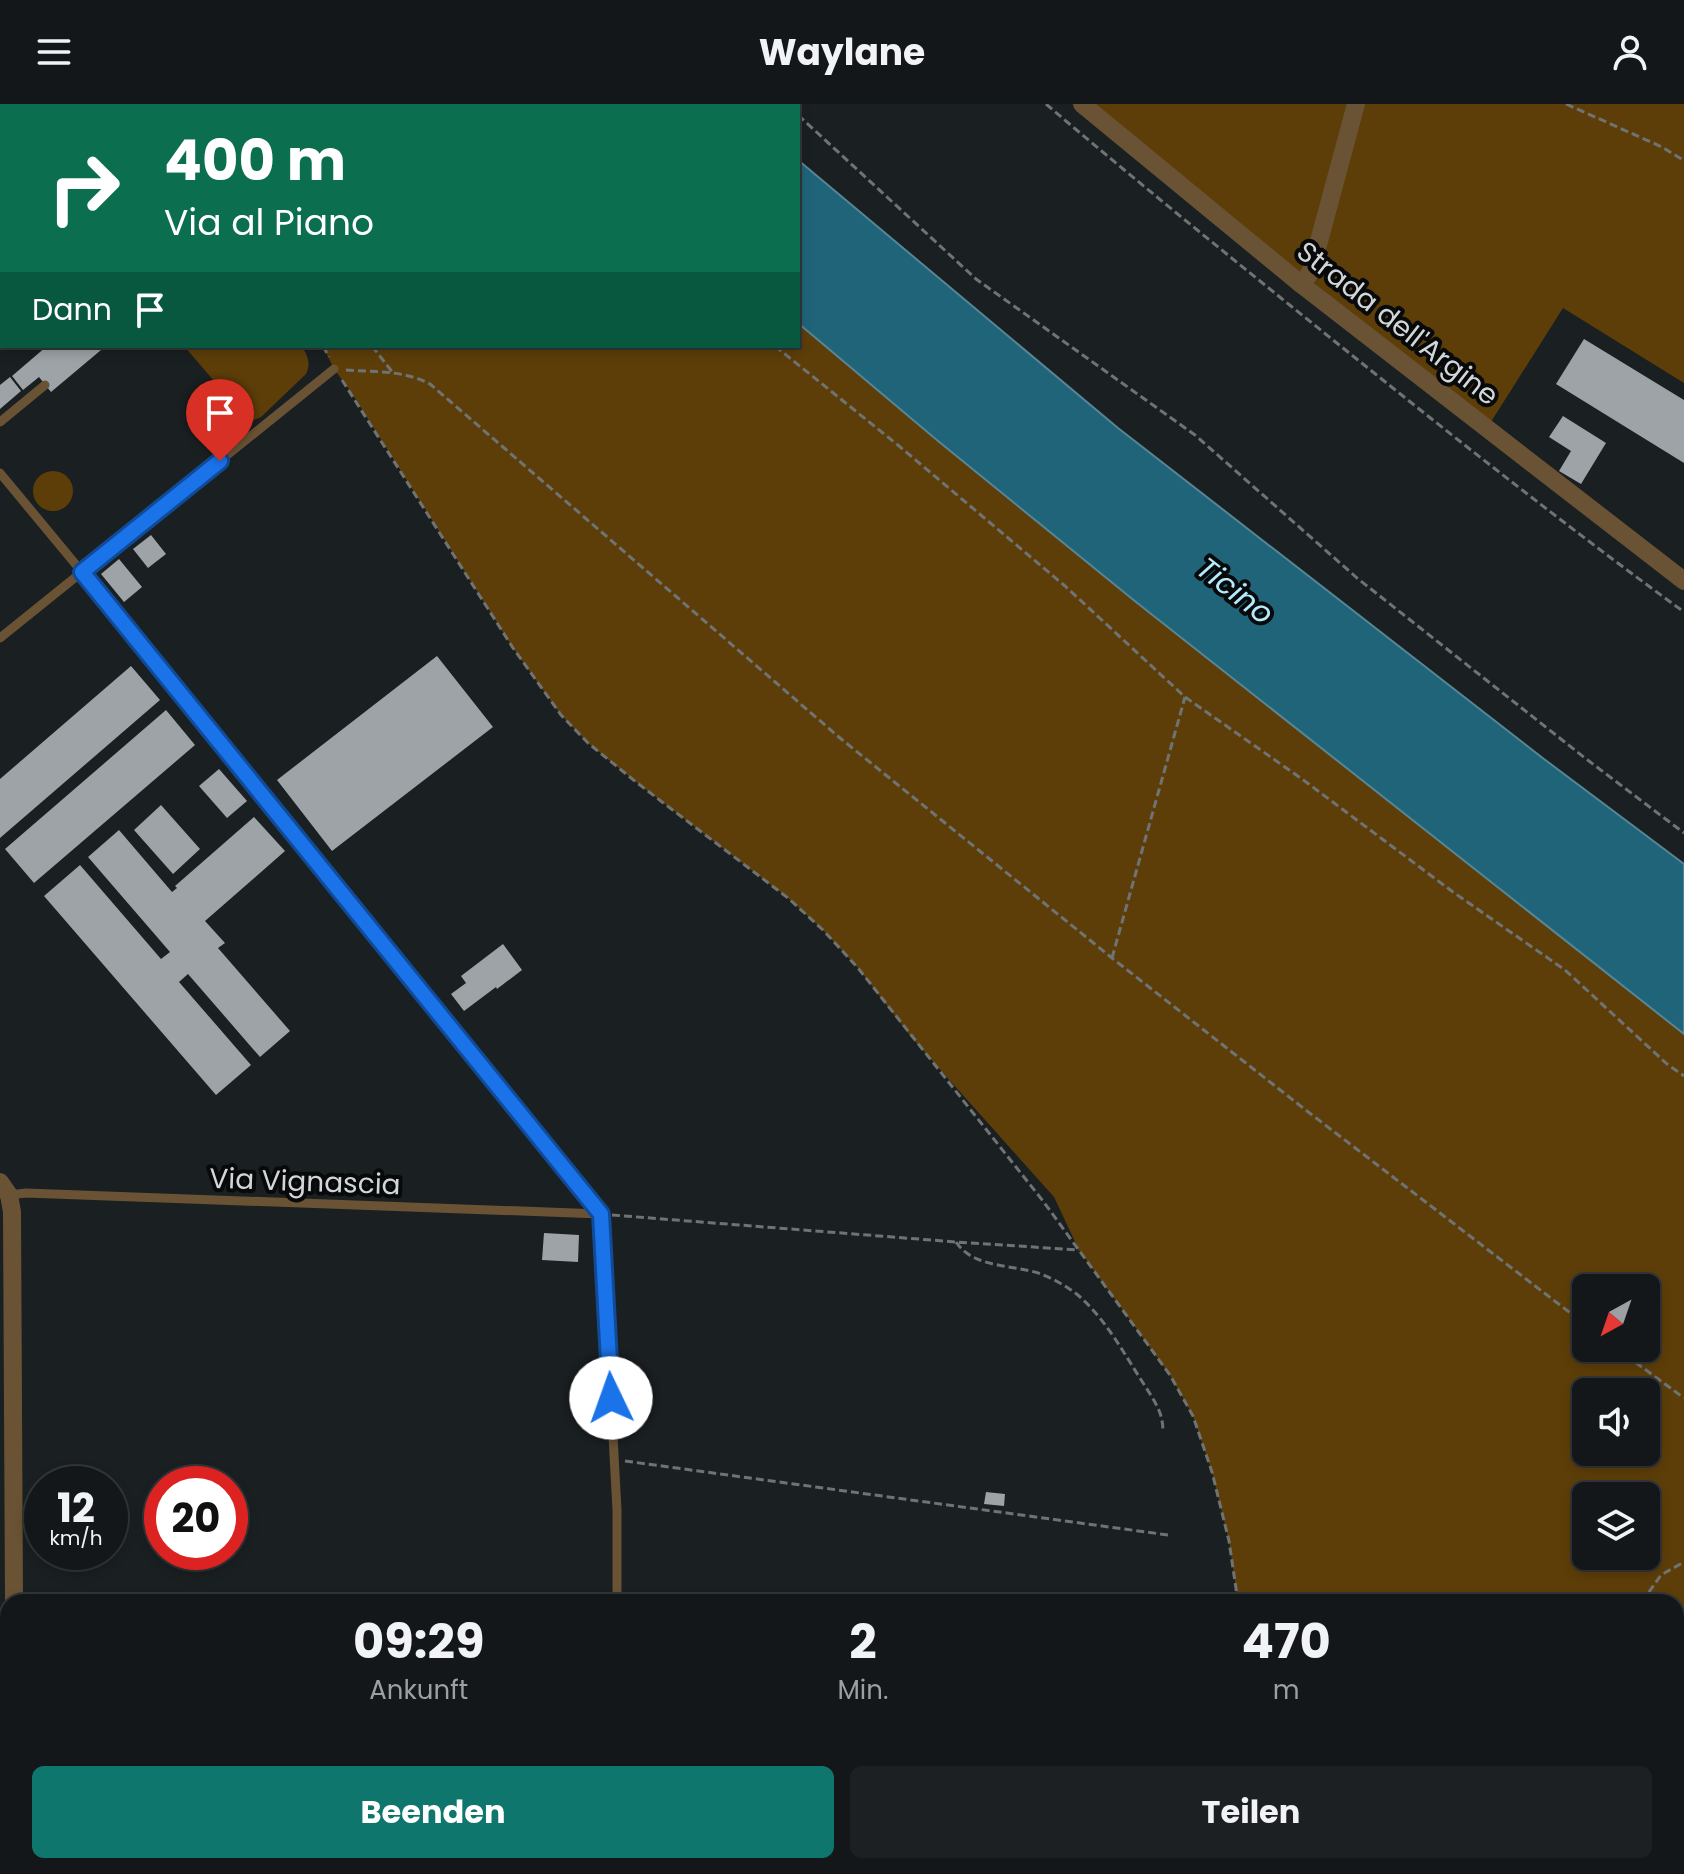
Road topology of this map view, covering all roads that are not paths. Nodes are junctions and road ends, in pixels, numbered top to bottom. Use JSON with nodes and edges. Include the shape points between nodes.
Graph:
{"nodes":[{"id":1,"x":1082,"y":104,"type":"edge"},
{"id":2,"x":1356,"y":104,"type":"edge"},
{"id":3,"x":1302,"y":285,"type":"junction"},
{"id":4,"x":334,"y":369,"type":"road end"},
{"id":5,"x":45,"y":385,"type":"dead end"},
{"id":6,"x":0,"y":422,"type":"edge"},
{"id":7,"x":0,"y":473,"type":"edge"},
{"id":8,"x":82,"y":572,"type":"junction"},
{"id":9,"x":1684,"y":581,"type":"edge"},
{"id":10,"x":0,"y":638,"type":"edge"},
{"id":11,"x":4,"y":1188,"type":"edge"},
{"id":12,"x":601,"y":1214,"type":"junction"},
{"id":13,"x":14,"y":1594,"type":"edge"},
{"id":14,"x":617,"y":1594,"type":"edge"}],
"edges":[{"from":1,"to":3,"type":"street","name":"Strada dell'Argine"},
{"from":2,"to":3,"type":"street","via":[[1311,271]]},
{"from":3,"to":9,"type":"street","name":"Strada dell'Argine"},
{"from":4,"to":8,"type":"lane"},
{"from":5,"to":6,"type":"lane"},
{"from":7,"to":8,"type":"lane"},
{"from":8,"to":10,"type":"lane"},
{"from":8,"to":12,"type":"lane"},
{"from":11,"to":12,"type":"lane","name":"Via Vignascia","via":[[26,1193]]},
{"from":11,"to":13,"type":"street","via":[[12,1212]]},
{"from":12,"to":14,"type":"lane"}]}
